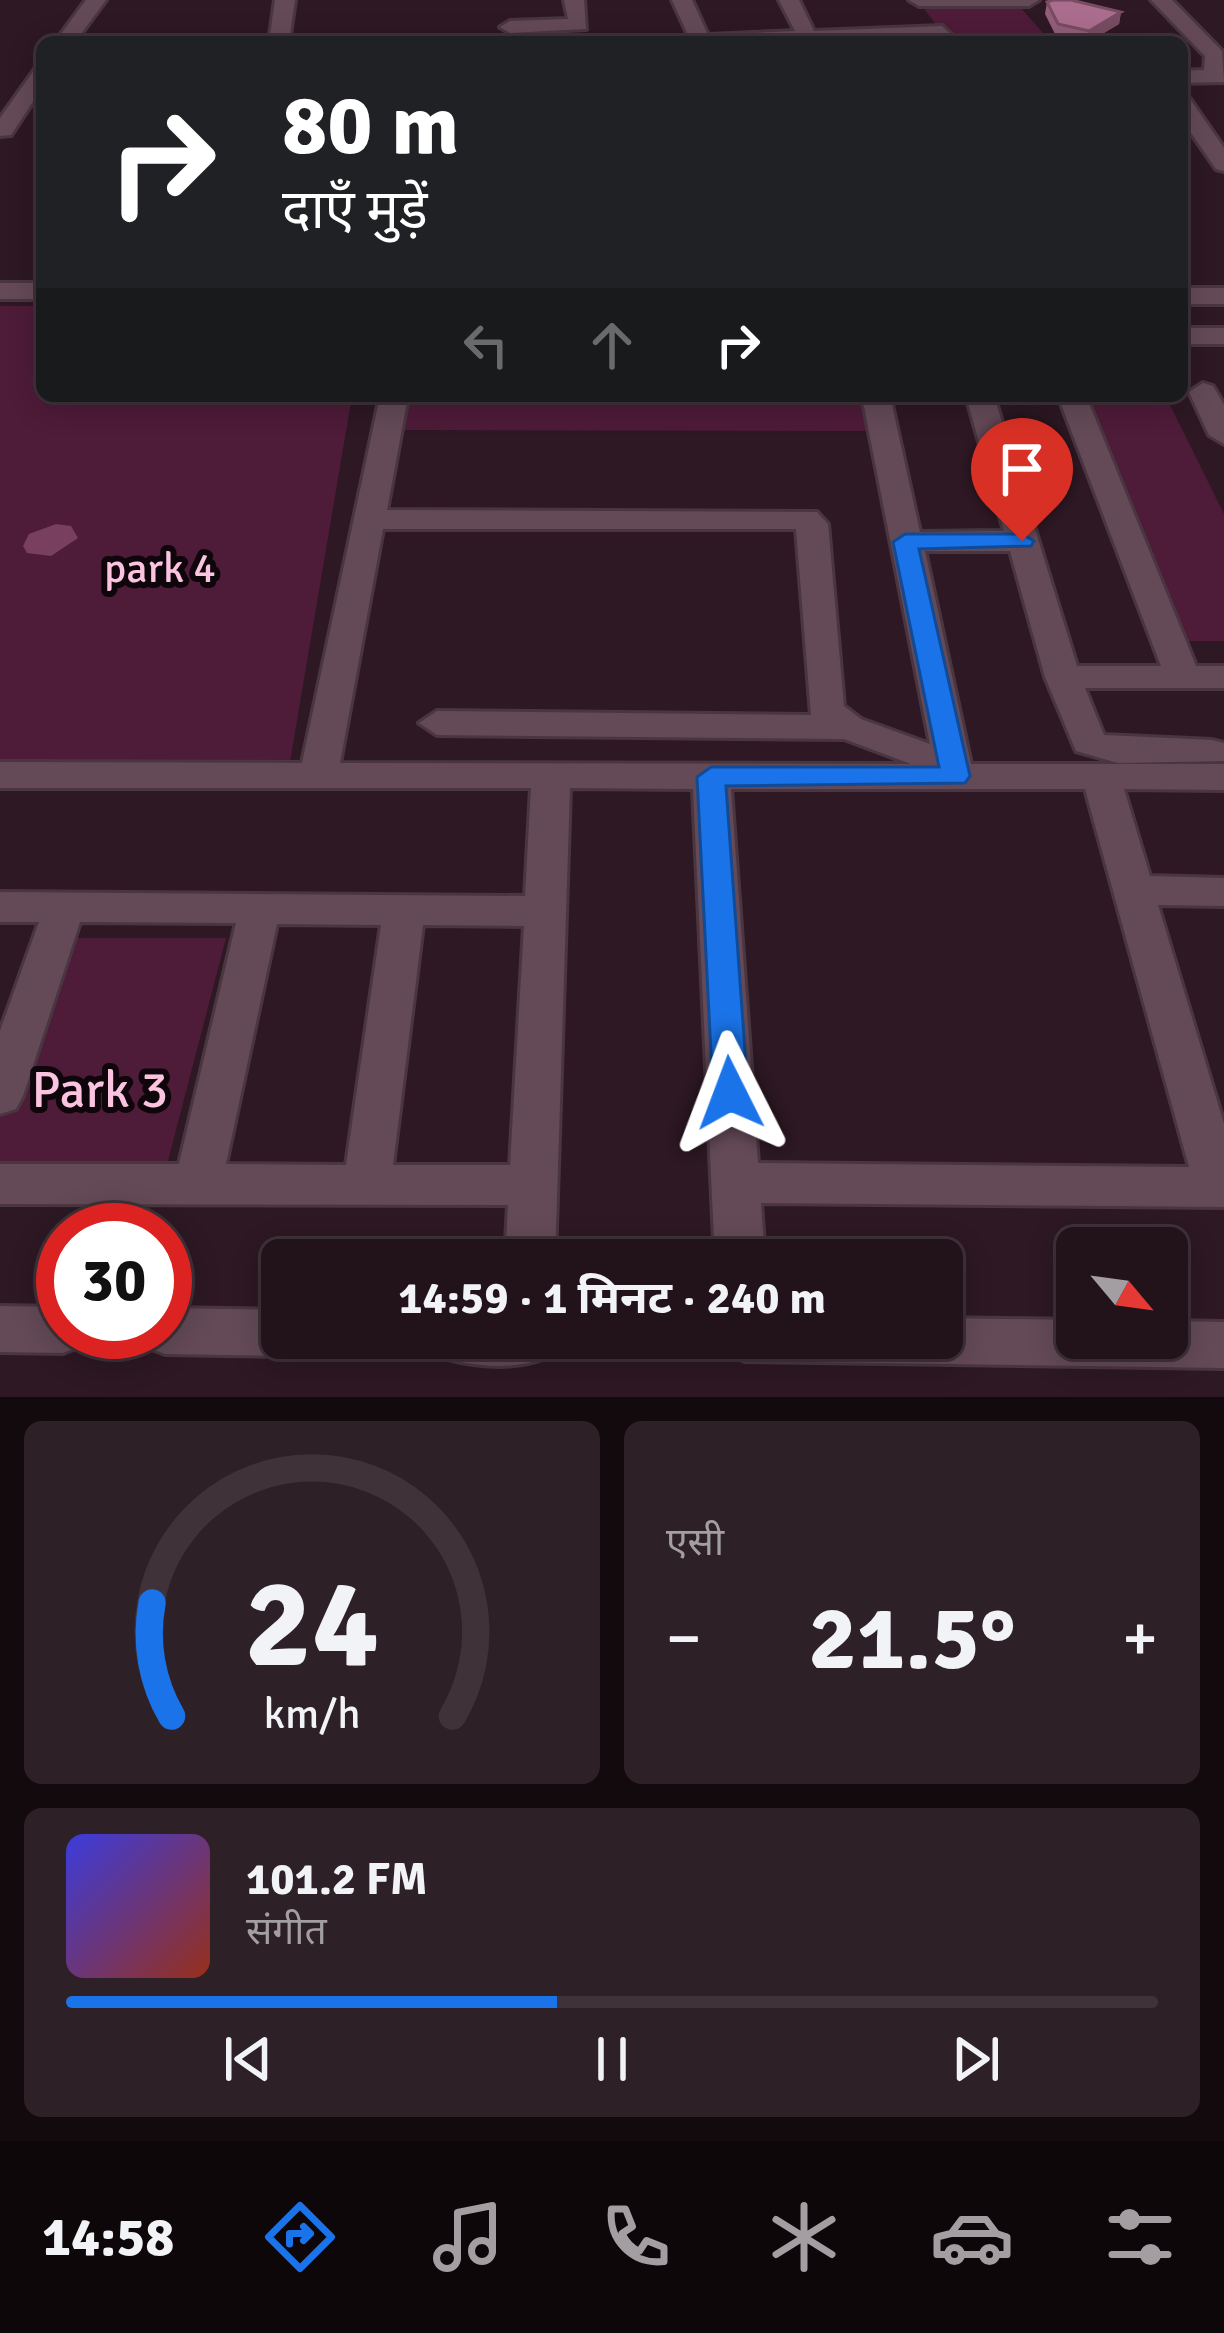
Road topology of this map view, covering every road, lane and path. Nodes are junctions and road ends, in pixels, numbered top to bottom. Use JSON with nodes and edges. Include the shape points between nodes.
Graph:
{"nodes":[{"id":1,"x":96,"y":0,"type":"edge"},
{"id":2,"x":285,"y":0,"type":"edge"},
{"id":3,"x":504,"y":0,"type":"edge"},
{"id":4,"x":574,"y":0,"type":"edge"},
{"id":5,"x":682,"y":0,"type":"edge"},
{"id":6,"x":789,"y":0,"type":"edge"},
{"id":7,"x":1029,"y":0,"type":"edge"},
{"id":8,"x":1161,"y":0,"type":"edge"},
{"id":9,"x":983,"y":1,"type":"edge"},
{"id":10,"x":920,"y":2,"type":"edge"},
{"id":11,"x":861,"y":10,"type":"dead end"},
{"id":12,"x":875,"y":34,"type":"junction"},
{"id":13,"x":509,"y":35,"type":"edge"},
{"id":14,"x":69,"y":36,"type":"edge"},
{"id":15,"x":280,"y":36,"type":"edge"},
{"id":16,"x":699,"y":36,"type":"edge"},
{"id":17,"x":807,"y":36,"type":"joint"},
{"id":18,"x":922,"y":36,"type":"edge"},
{"id":19,"x":944,"y":36,"type":"edge"},
{"id":20,"x":1220,"y":69,"type":"edge"},
{"id":21,"x":1188,"y":76,"type":"edge"},
{"id":22,"x":36,"y":81,"type":"edge"},
{"id":23,"x":1188,"y":107,"type":"edge"},
{"id":24,"x":1220,"y":108,"type":"edge"},
{"id":25,"x":1188,"y":113,"type":"edge"},
{"id":26,"x":36,"y":116,"type":"edge"},
{"id":27,"x":4,"y":123,"type":"edge"},
{"id":28,"x":36,"y":129,"type":"edge"},
{"id":29,"x":1224,"y":164,"type":"edge"},
{"id":30,"x":0,"y":291,"type":"edge"},
{"id":31,"x":36,"y":291,"type":"edge"},
{"id":32,"x":1188,"y":296,"type":"edge"},
{"id":33,"x":1224,"y":296,"type":"edge"},
{"id":34,"x":1188,"y":336,"type":"edge"},
{"id":35,"x":1224,"y":336,"type":"edge"},
{"id":36,"x":1203,"y":392,"type":"edge"},
{"id":37,"x":393,"y":402,"type":"edge"},
{"id":38,"x":877,"y":402,"type":"edge"},
{"id":39,"x":982,"y":402,"type":"edge"},
{"id":40,"x":1074,"y":402,"type":"edge"},
{"id":41,"x":1224,"y":435,"type":"edge"},
{"id":42,"x":370,"y":520,"type":"junction"},
{"id":43,"x":1018,"y":528,"type":"junction"},
{"id":44,"x":903,"y":529,"type":"junction"},
{"id":45,"x":1063,"y":677,"type":"junction"},
{"id":46,"x":1184,"y":677,"type":"junction"},
{"id":47,"x":1224,"y":677,"type":"edge"},
{"id":48,"x":437,"y":723,"type":"dead end"},
{"id":49,"x":848,"y":727,"type":"junction"},
{"id":50,"x":1224,"y":752,"type":"edge"},
{"id":51,"x":954,"y":771,"type":"junction"},
{"id":52,"x":0,"y":775,"type":"edge"},
{"id":53,"x":318,"y":777,"type":"junction"},
{"id":54,"x":551,"y":777,"type":"junction"},
{"id":55,"x":711,"y":777,"type":"junction"},
{"id":56,"x":1101,"y":777,"type":"junction"},
{"id":57,"x":1224,"y":777,"type":"edge"},
{"id":58,"x":1133,"y":890,"type":"junction"},
{"id":59,"x":1224,"y":892,"type":"edge"},
{"id":60,"x":0,"y":907,"type":"edge"},
{"id":61,"x":64,"y":908,"type":"junction"},
{"id":62,"x":260,"y":909,"type":"junction"},
{"id":63,"x":404,"y":910,"type":"junction"},
{"id":64,"x":546,"y":911,"type":"junction"},
{"id":65,"x":0,"y":1096,"type":"edge"},
{"id":66,"x":736,"y":1183,"type":"junction"},
{"id":67,"x":0,"y":1184,"type":"edge"},
{"id":68,"x":197,"y":1184,"type":"junction"},
{"id":69,"x":367,"y":1184,"type":"junction"},
{"id":70,"x":535,"y":1184,"type":"junction"},
{"id":71,"x":1222,"y":1187,"type":"edge"},
{"id":72,"x":531,"y":1239,"type":"edge"},
{"id":73,"x":739,"y":1239,"type":"edge"},
{"id":74,"x":0,"y":1330,"type":"edge"},
{"id":75,"x":36,"y":1330,"type":"edge"},
{"id":76,"x":192,"y":1331,"type":"edge"},
{"id":77,"x":261,"y":1333,"type":"edge"},
{"id":78,"x":963,"y":1341,"type":"edge"},
{"id":79,"x":1224,"y":1345,"type":"edge"}],
"edges":[{"from":1,"to":14,"type":"street"},
{"from":2,"to":15,"type":"street"},
{"from":3,"to":13,"type":"street"},
{"from":4,"to":13,"type":"street","via":[[579,25]]},
{"from":5,"to":16,"type":"street"},
{"from":6,"to":17,"type":"street"},
{"from":7,"to":9,"type":"street"},
{"from":8,"to":20,"type":"street"},
{"from":9,"to":10,"type":"street"},
{"from":10,"to":19,"type":"street"},
{"from":11,"to":12,"type":"street"},
{"from":12,"to":17,"type":"street"},
{"from":12,"to":18,"type":"street"},
{"from":20,"to":21,"type":"street"},
{"from":22,"to":27,"type":"street"},
{"from":23,"to":24,"type":"street"},
{"from":25,"to":29,"type":"street"},
{"from":26,"to":27,"type":"street"},
{"from":27,"to":28,"type":"street"},
{"from":30,"to":31,"type":"street"},
{"from":32,"to":33,"type":"street"},
{"from":34,"to":35,"type":"street"},
{"from":36,"to":41,"type":"street"},
{"from":37,"to":42,"type":"street"},
{"from":38,"to":44,"type":"street"},
{"from":39,"to":43,"type":"street"},
{"from":40,"to":46,"type":"street"},
{"from":42,"to":49,"type":"street","via":[[806,519],[826,710]]},
{"from":42,"to":53,"type":"street"},
{"from":43,"to":44,"type":"street"},
{"from":43,"to":45,"type":"street"},
{"from":44,"to":51,"type":"street"},
{"from":45,"to":46,"type":"street"},
{"from":45,"to":50,"type":"street","via":[[1088,743],[1118,751]]},
{"from":46,"to":47,"type":"street"},
{"from":48,"to":49,"type":"street"},
{"from":49,"to":51,"type":"street"},
{"from":51,"to":55,"type":"street"},
{"from":51,"to":56,"type":"street"},
{"from":52,"to":53,"type":"street"},
{"from":53,"to":54,"type":"street"},
{"from":54,"to":55,"type":"street"},
{"from":54,"to":64,"type":"street"},
{"from":55,"to":66,"type":"street"},
{"from":56,"to":57,"type":"street"},
{"from":56,"to":58,"type":"street"},
{"from":58,"to":59,"type":"street"},
{"from":58,"to":71,"type":"street"},
{"from":60,"to":61,"type":"street"},
{"from":61,"to":62,"type":"street"},
{"from":61,"to":65,"type":"street"},
{"from":62,"to":63,"type":"street"},
{"from":62,"to":68,"type":"street"},
{"from":63,"to":64,"type":"street"},
{"from":63,"to":69,"type":"street"},
{"from":64,"to":70,"type":"street"},
{"from":66,"to":71,"type":"street"},
{"from":66,"to":73,"type":"street"},
{"from":67,"to":68,"type":"street"},
{"from":68,"to":69,"type":"street"},
{"from":69,"to":70,"type":"street"},
{"from":70,"to":72,"type":"street"},
{"from":74,"to":75,"type":"street"},
{"from":76,"to":77,"type":"street"},
{"from":78,"to":79,"type":"street"}]}
